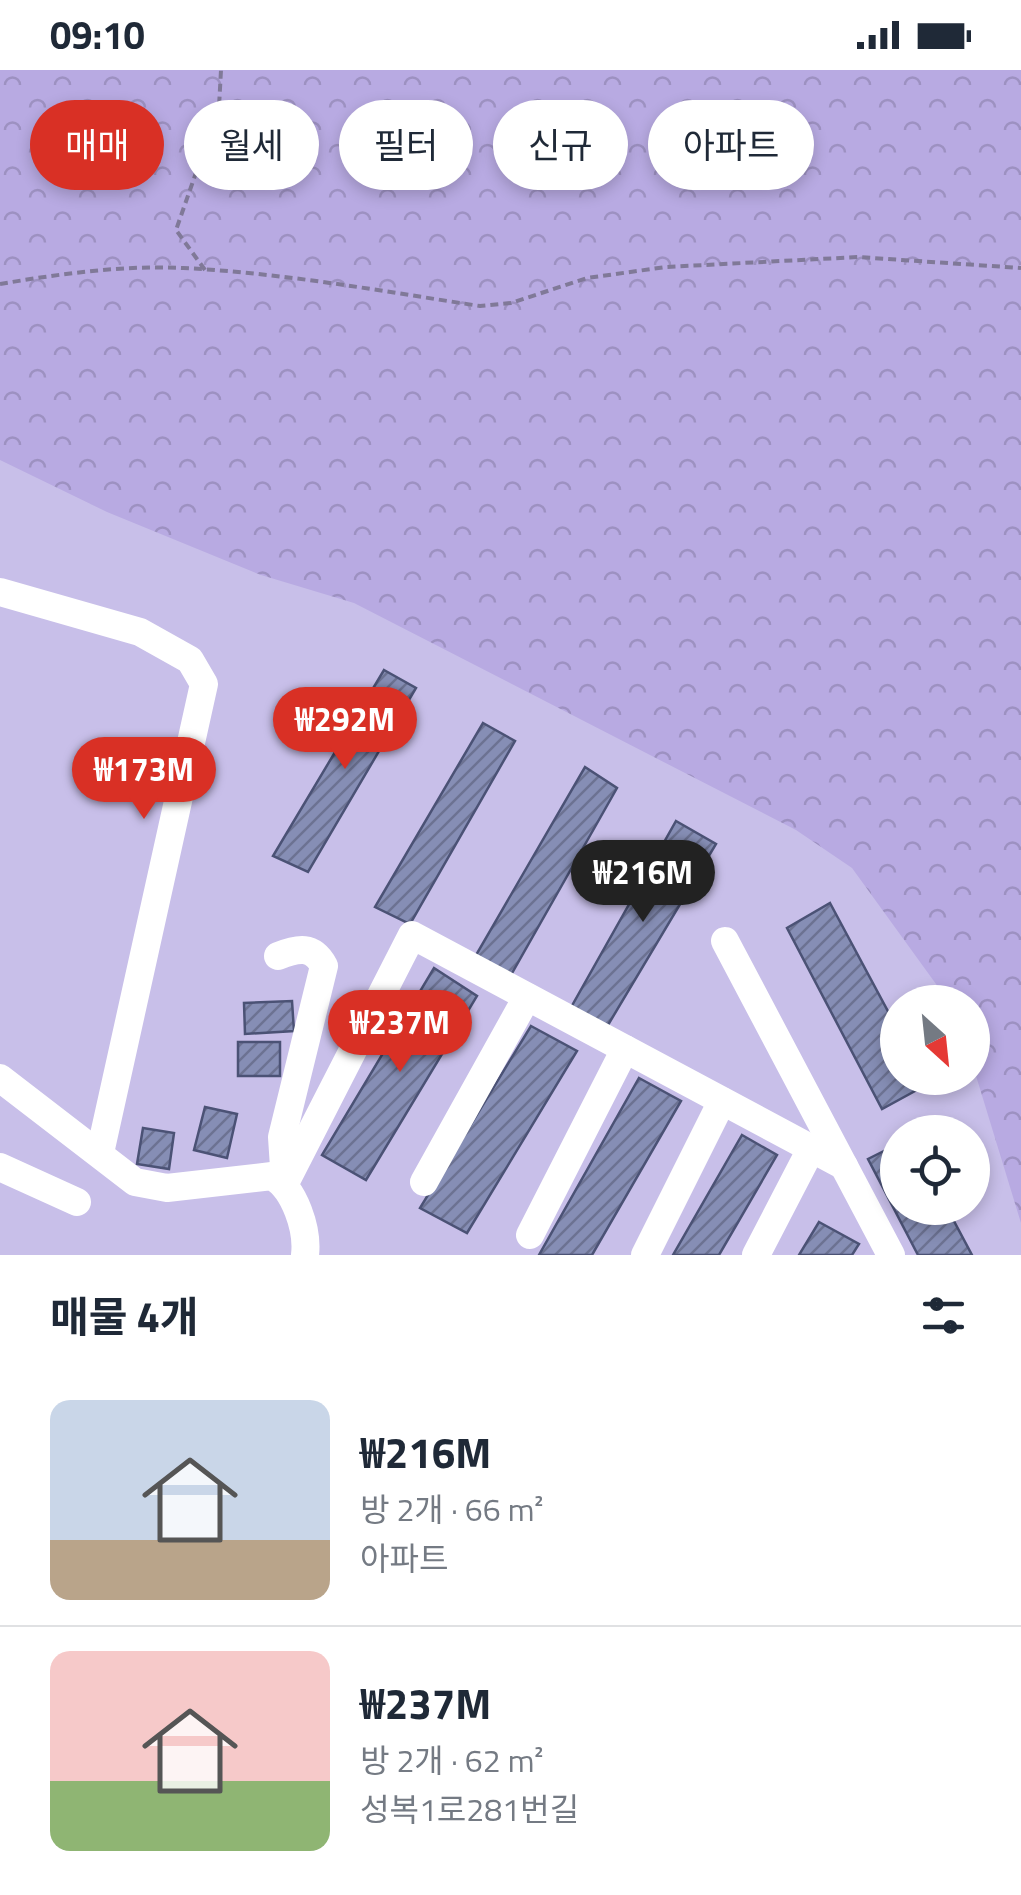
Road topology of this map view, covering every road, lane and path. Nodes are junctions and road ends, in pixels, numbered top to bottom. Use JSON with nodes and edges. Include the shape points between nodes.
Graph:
{"nodes":[{"id":1,"x":221,"y":70,"type":"edge"},
{"id":2,"x":1021,"y":268,"type":"edge"},
{"id":3,"x":205,"y":270,"type":"junction"},
{"id":4,"x":0,"y":284,"type":"edge"},
{"id":5,"x":0,"y":592,"type":"edge"},
{"id":6,"x":724,"y":942,"type":"dead end"},
{"id":7,"x":278,"y":956,"type":"dead end"},
{"id":8,"x":526,"y":996,"type":"junction"},
{"id":9,"x":626,"y":1049,"type":"junction"},
{"id":10,"x":0,"y":1078,"type":"edge"},
{"id":11,"x":722,"y":1101,"type":"junction"},
{"id":12,"x":811,"y":1148,"type":"junction"},
{"id":13,"x":100,"y":1153,"type":"junction"},
{"id":14,"x":844,"y":1166,"type":"junction"},
{"id":15,"x":0,"y":1167,"type":"edge"},
{"id":16,"x":424,"y":1182,"type":"dead end"},
{"id":17,"x":285,"y":1183,"type":"junction"},
{"id":18,"x":77,"y":1202,"type":"dead end"},
{"id":19,"x":530,"y":1235,"type":"dead end"},
{"id":20,"x":306,"y":1253,"type":"edge"},
{"id":21,"x":888,"y":1253,"type":"edge"},
{"id":22,"x":645,"y":1255,"type":"edge"},
{"id":23,"x":756,"y":1255,"type":"edge"}],
"edges":[{"from":1,"to":3,"type":"path","via":[[219,107],[176,230]]},
{"from":2,"to":3,"type":"path","via":[[858,257],[666,267],[588,278],[480,306]]},
{"from":3,"to":4,"type":"path","via":[[60,274]]},
{"from":5,"to":13,"type":"street","via":[[140,632],[190,660],[204,684]]},
{"from":6,"to":14,"type":"street"},
{"from":7,"to":17,"type":"street","via":[[309,950],[324,966],[282,1137]]},
{"from":8,"to":9,"type":"street"},
{"from":8,"to":16,"type":"street"},
{"from":8,"to":17,"type":"street","via":[[412,935]]},
{"from":9,"to":11,"type":"street"},
{"from":9,"to":19,"type":"street"},
{"from":10,"to":13,"type":"street"},
{"from":11,"to":12,"type":"street"},
{"from":11,"to":22,"type":"street"},
{"from":12,"to":14,"type":"street"},
{"from":12,"to":23,"type":"street"},
{"from":13,"to":17,"type":"street","via":[[135,1182],[167,1188],[272,1176]]},
{"from":14,"to":21,"type":"street"},
{"from":15,"to":18,"type":"street"},
{"from":17,"to":20,"type":"street"}]}
